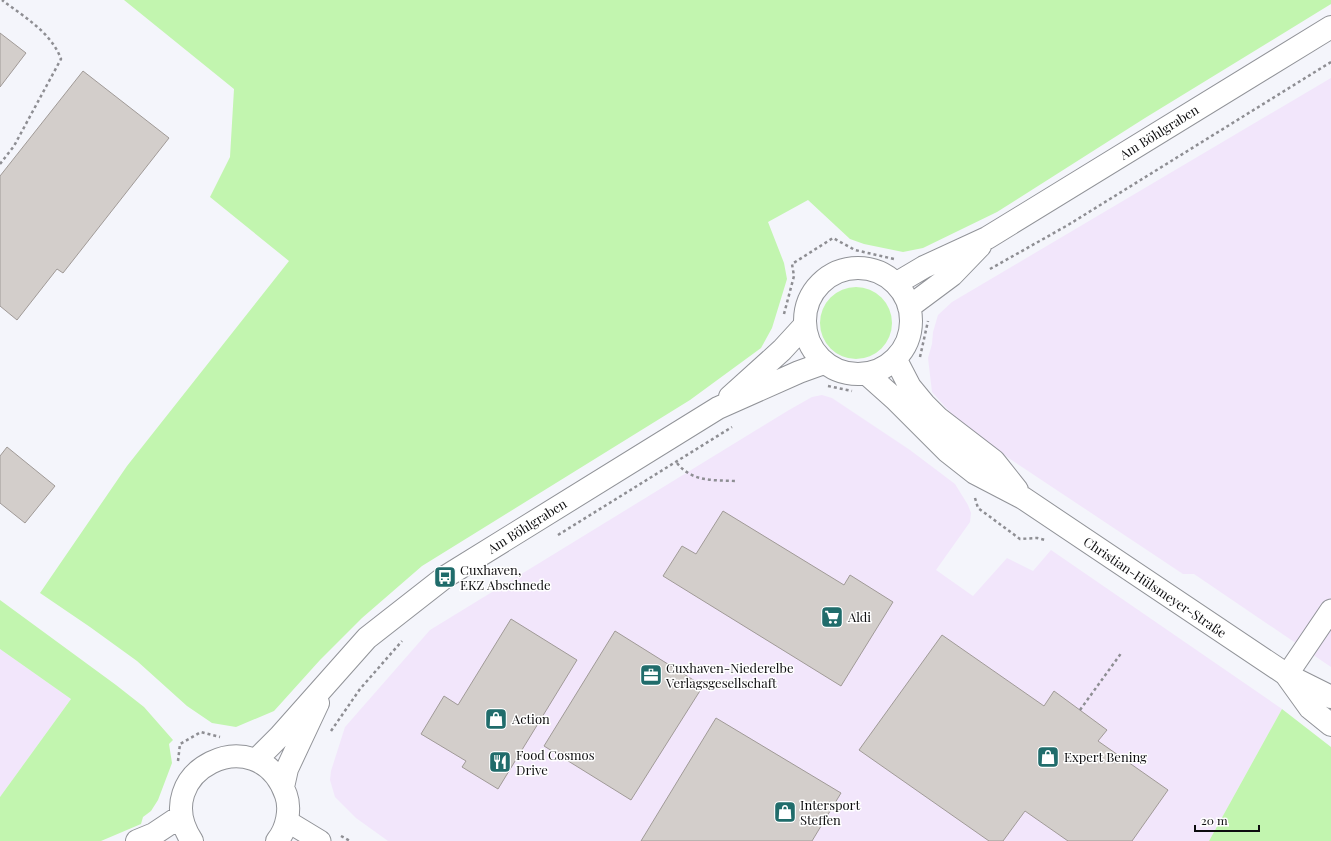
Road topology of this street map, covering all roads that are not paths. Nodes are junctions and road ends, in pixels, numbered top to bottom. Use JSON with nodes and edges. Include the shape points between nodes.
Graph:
{"nodes":[{"id":1,"x":1331,"y":27,"type":"edge"},
{"id":2,"x":987,"y":238,"type":"junction"},
{"id":3,"x":897,"y":283,"type":"junction"},
{"id":4,"x":910,"y":307,"type":"junction"},
{"id":5,"x":804,"y":326,"type":"junction"},
{"id":6,"x":896,"y":360,"type":"junction"},
{"id":7,"x":824,"y":363,"type":"junction"},
{"id":8,"x":867,"y":374,"type":"junction"},
{"id":9,"x":718,"y":408,"type":"junction"},
{"id":10,"x":1023,"y":498,"type":"junction"},
{"id":11,"x":1331,"y":610,"type":"edge"},
{"id":12,"x":1287,"y":675,"type":"junction"},
{"id":13,"x":332,"y":678,"type":"junction"},
{"id":14,"x":1331,"y":697,"type":"edge"},
{"id":15,"x":1331,"y":725,"type":"edge"},
{"id":16,"x":256,"y":760,"type":"junction"},
{"id":17,"x":283,"y":787,"type":"junction"},
{"id":18,"x":181,"y":816,"type":"junction"},
{"id":19,"x":287,"y":821,"type":"junction"},
{"id":20,"x":137,"y":841,"type":"edge"},
{"id":21,"x":192,"y":841,"type":"edge"},
{"id":22,"x":277,"y":841,"type":"edge"},
{"id":23,"x":320,"y":841,"type":"edge"}],
"edges":[{"from":1,"to":2,"type":"street","name":"Am Böhlgraben"},
{"from":2,"to":3,"type":"street","name":"Am Böhlgraben","via":[[924,267]]},
{"from":2,"to":4,"type":"street","name":"Am Böhlgraben","via":[[952,275]]},
{"from":3,"to":4,"type":"street"},
{"from":3,"to":5,"type":"street","via":[[870,269],[850,268],[832,274],[815,288],[806,307]]},
{"from":4,"to":6,"type":"street","via":[[911,326],[907,343]]},
{"from":5,"to":7,"type":"street","via":[[809,346]]},
{"from":5,"to":9,"type":"street","name":"Am Böhlgraben","via":[[782,350]]},
{"from":6,"to":8,"type":"street","via":[[883,370]]},
{"from":6,"to":10,"type":"street","name":"Christian-Hülsmeyer-Straße","via":[[910,387],[924,404],[948,427],[994,461]]},
{"from":7,"to":8,"type":"street","via":[[846,374]]},
{"from":7,"to":9,"type":"street","name":"Am Böhlgraben"},
{"from":8,"to":10,"type":"street","name":"Christian-Hülsmeyer-Straße","via":[[895,398],[947,451],[975,473]]},
{"from":9,"to":13,"type":"street","name":"Am Böhlgraben","via":[[445,577],[367,638]]},
{"from":10,"to":12,"type":"street","name":"Christian-Hülsmeyer-Straße"},
{"from":11,"to":12,"type":"street"},
{"from":12,"to":14,"type":"street","name":"Christian-Hülsmeyer-Straße"},
{"from":12,"to":15,"type":"street","name":"Christian-Hülsmeyer-Straße","via":[[1310,708]]},
{"from":13,"to":16,"type":"street","name":"Am Böhlgraben"},
{"from":13,"to":17,"type":"street","name":"Am Böhlgraben","via":[[287,769]]},
{"from":16,"to":17,"type":"street","via":[[267,766]]},
{"from":16,"to":18,"type":"street","via":[[226,756],[211,761],[198,770],[187,783],[182,799]]},
{"from":17,"to":19,"type":"street","via":[[287,798]]},
{"from":18,"to":20,"type":"street","via":[[154,834]]},
{"from":18,"to":21,"type":"street"},
{"from":19,"to":22,"type":"street"},
{"from":19,"to":23,"type":"street"}]}
